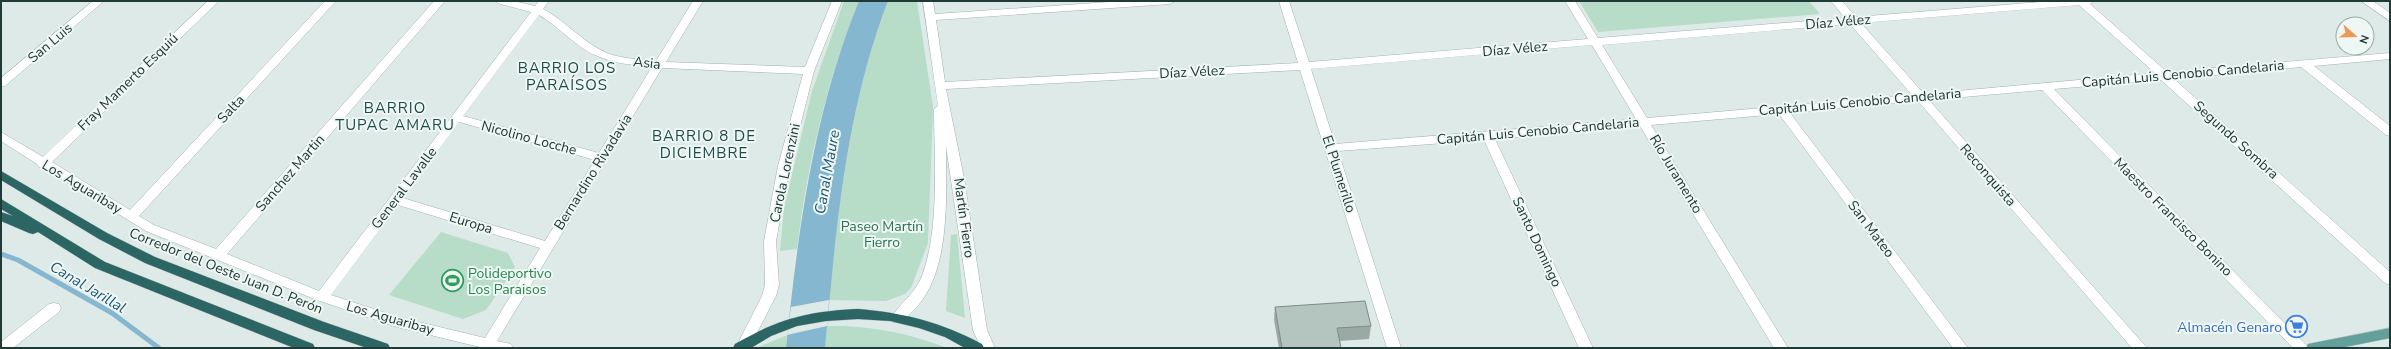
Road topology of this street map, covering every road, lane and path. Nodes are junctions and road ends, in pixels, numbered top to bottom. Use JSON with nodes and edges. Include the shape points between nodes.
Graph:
{"nodes":[{"id":1,"x":99,"y":1,"type":"edge"},
{"id":2,"x":214,"y":1,"type":"edge"},
{"id":3,"x":331,"y":1,"type":"edge"},
{"id":4,"x":440,"y":1,"type":"edge"},
{"id":5,"x":501,"y":1,"type":"edge"},
{"id":6,"x":698,"y":1,"type":"edge"},
{"id":7,"x":836,"y":1,"type":"edge"},
{"id":8,"x":928,"y":1,"type":"edge"},
{"id":9,"x":1170,"y":1,"type":"edge"},
{"id":10,"x":1284,"y":1,"type":"edge"},
{"id":11,"x":1570,"y":1,"type":"edge"},
{"id":12,"x":1836,"y":1,"type":"edge"},
{"id":13,"x":2084,"y":1,"type":"edge"},
{"id":14,"x":2366,"y":1,"type":"edge"},
{"id":15,"x":541,"y":6,"type":"edge"},
{"id":16,"x":930,"y":17,"type":"junction"},
{"id":17,"x":2390,"y":18,"type":"edge"},
{"id":18,"x":1853,"y":20,"type":"junction"},
{"id":19,"x":1596,"y":43,"type":"junction"},
{"id":20,"x":2390,"y":56,"type":"edge"},
{"id":21,"x":2303,"y":63,"type":"junction"},
{"id":22,"x":658,"y":65,"type":"junction"},
{"id":23,"x":1305,"y":66,"type":"junction"},
{"id":24,"x":809,"y":70,"type":"junction"},
{"id":25,"x":2166,"y":76,"type":"junction"},
{"id":26,"x":1,"y":84,"type":"edge"},
{"id":27,"x":940,"y":86,"type":"junction"},
{"id":28,"x":2044,"y":86,"type":"junction"},
{"id":29,"x":1919,"y":97,"type":"junction"},
{"id":30,"x":1782,"y":110,"type":"junction"},
{"id":31,"x":456,"y":118,"type":"junction"},
{"id":32,"x":1644,"y":122,"type":"junction"},
{"id":33,"x":2390,"y":132,"type":"edge"},
{"id":34,"x":1,"y":136,"type":"edge"},
{"id":35,"x":1488,"y":136,"type":"junction"},
{"id":36,"x":1331,"y":148,"type":"junction"},
{"id":37,"x":602,"y":158,"type":"junction"},
{"id":38,"x":43,"y":164,"type":"junction"},
{"id":39,"x":1,"y":174,"type":"edge"},
{"id":40,"x":395,"y":200,"type":"junction"},
{"id":41,"x":1,"y":203,"type":"edge"},
{"id":42,"x":1,"y":216,"type":"edge"},
{"id":43,"x":131,"y":217,"type":"junction"},
{"id":44,"x":65,"y":245,"type":"junction"},
{"id":45,"x":547,"y":246,"type":"junction"},
{"id":46,"x":218,"y":255,"type":"junction"},
{"id":47,"x":2390,"y":280,"type":"edge"},
{"id":48,"x":322,"y":297,"type":"junction"},
{"id":49,"x":54,"y":308,"type":"dead end"},
{"id":50,"x":898,"y":318,"type":"junction"},
{"id":51,"x":2390,"y":334,"type":"edge"},
{"id":52,"x":488,"y":344,"type":"junction"},
{"id":53,"x":742,"y":347,"type":"edge"},
{"id":54,"x":3,"y":348,"type":"edge"},
{"id":55,"x":308,"y":348,"type":"edge"},
{"id":56,"x":383,"y":348,"type":"edge"},
{"id":57,"x":506,"y":348,"type":"edge"},
{"id":58,"x":977,"y":348,"type":"edge"},
{"id":59,"x":988,"y":348,"type":"edge"},
{"id":60,"x":1394,"y":348,"type":"edge"},
{"id":61,"x":1586,"y":348,"type":"edge"},
{"id":62,"x":1781,"y":348,"type":"edge"},
{"id":63,"x":1961,"y":348,"type":"edge"},
{"id":64,"x":2140,"y":348,"type":"edge"},
{"id":65,"x":2302,"y":348,"type":"edge"},
{"id":66,"x":2314,"y":348,"type":"edge"}],
"edges":[{"from":1,"to":26,"type":"street","name":"San Luis"},
{"from":2,"to":38,"type":"street","name":"Fray Mamerto Esquiú"},
{"from":3,"to":43,"type":"street","name":"Salta"},
{"from":4,"to":46,"type":"street","name":"Sanchez Martin"},
{"from":5,"to":15,"type":"street","name":"Asia"},
{"from":6,"to":22,"type":"street","name":"Bernardino Rivadavia"},
{"from":7,"to":24,"type":"street","name":"Carola Lorenzini"},
{"from":8,"to":16,"type":"street","name":"Martín Fierro"},
{"from":9,"to":16,"type":"street"},
{"from":10,"to":23,"type":"street","name":"El Plumerillo"},
{"from":11,"to":19,"type":"street","name":"Río Juramento"},
{"from":12,"to":18,"type":"street","name":"Reconquista"},
{"from":13,"to":18,"type":"street","name":"Díaz Vélez"},
{"from":13,"to":25,"type":"street","name":"Segundo Sombra"},
{"from":14,"to":17,"type":"street"},
{"from":15,"to":22,"type":"street","name":"Asia","via":[[554,20],[603,55]]},
{"from":15,"to":31,"type":"street","name":"General Lavalle"},
{"from":16,"to":27,"type":"street","name":"Martín Fierro"},
{"from":18,"to":19,"type":"street","name":"Díaz Vélez"},
{"from":18,"to":29,"type":"street","name":"Reconquista"},
{"from":19,"to":23,"type":"street","name":"Díaz Vélez"},
{"from":19,"to":32,"type":"street","name":"Río Juramento"},
{"from":20,"to":21,"type":"street","name":"Capitán Luis Cenobio Candelaria"},
{"from":21,"to":25,"type":"street","name":"Capitán Luis Cenobio Candelaria"},
{"from":21,"to":33,"type":"street"},
{"from":22,"to":24,"type":"street","name":"Asia"},
{"from":22,"to":37,"type":"street","name":"Bernardino Rivadavia"},
{"from":23,"to":27,"type":"street","name":"Díaz Vélez"},
{"from":23,"to":36,"type":"street","name":"El Plumerillo"},
{"from":24,"to":53,"type":"street","name":"Carola Lorenzini","via":[[784,166],[770,241],[772,285],[766,302]]},
{"from":25,"to":28,"type":"street","name":"Capitán Luis Cenobio Candelaria"},
{"from":25,"to":47,"type":"street","name":"Segundo Sombra"},
{"from":27,"to":50,"type":"street","name":"Martín Fierro","via":[[937,236],[931,269],[920,292]]},
{"from":27,"to":59,"type":"street","name":"Martín Fierro","via":[[958,178],[980,330]]},
{"from":28,"to":29,"type":"street","name":"Capitán Luis Cenobio Candelaria"},
{"from":28,"to":65,"type":"street","name":"Maestro Francisco Bonino"},
{"from":29,"to":30,"type":"street","name":"Capitán Luis Cenobio Candelaria"},
{"from":29,"to":64,"type":"street","name":"Reconquista"},
{"from":30,"to":32,"type":"street","name":"Capitán Luis Cenobio Candelaria"},
{"from":30,"to":63,"type":"street","name":"San Mateo"},
{"from":31,"to":37,"type":"street","name":"Nicolino Locche"},
{"from":31,"to":40,"type":"street","name":"General Lavalle"},
{"from":32,"to":35,"type":"street","name":"Capitán Luis Cenobio Candelaria"},
{"from":32,"to":62,"type":"street","name":"Río Juramento"},
{"from":34,"to":38,"type":"street","name":"Los Aguaribay"},
{"from":35,"to":36,"type":"street","name":"Capitán Luis Cenobio Candelaria"},
{"from":35,"to":61,"type":"street","name":"Santo Domingo"},
{"from":36,"to":60,"type":"street","name":"El Plumerillo"},
{"from":37,"to":45,"type":"street","name":"Bernardino Rivadavia"},
{"from":38,"to":43,"type":"street","name":"Los Aguaribay"},
{"from":39,"to":56,"type":"highway","name":"Corredor del Oeste Juan D. Perón","via":[[103,236],[150,260],[319,326]]},
{"from":40,"to":45,"type":"street","name":"Europa"},
{"from":40,"to":48,"type":"street","name":"General Lavalle"},
{"from":41,"to":44,"type":"highway"},
{"from":42,"to":44,"type":"highway"},
{"from":43,"to":46,"type":"street","name":"Los Aguaribay","via":[[150,228]]},
{"from":44,"to":55,"type":"highway","via":[[131,279]]},
{"from":45,"to":52,"type":"street","name":"Bernardino Rivadavia"},
{"from":46,"to":48,"type":"street","name":"Los Aguaribay"},
{"from":48,"to":52,"type":"street","name":"Los Aguaribay","via":[[397,322]]},
{"from":49,"to":54,"type":"street"},
{"from":50,"to":53,"type":"highway","via":[[828,314],[788,323]]},
{"from":50,"to":58,"type":"highway","via":[[939,330]]},
{"from":51,"to":66,"type":"main road"},
{"from":52,"to":57,"type":"street","name":"Los Aguaribay"}]}
